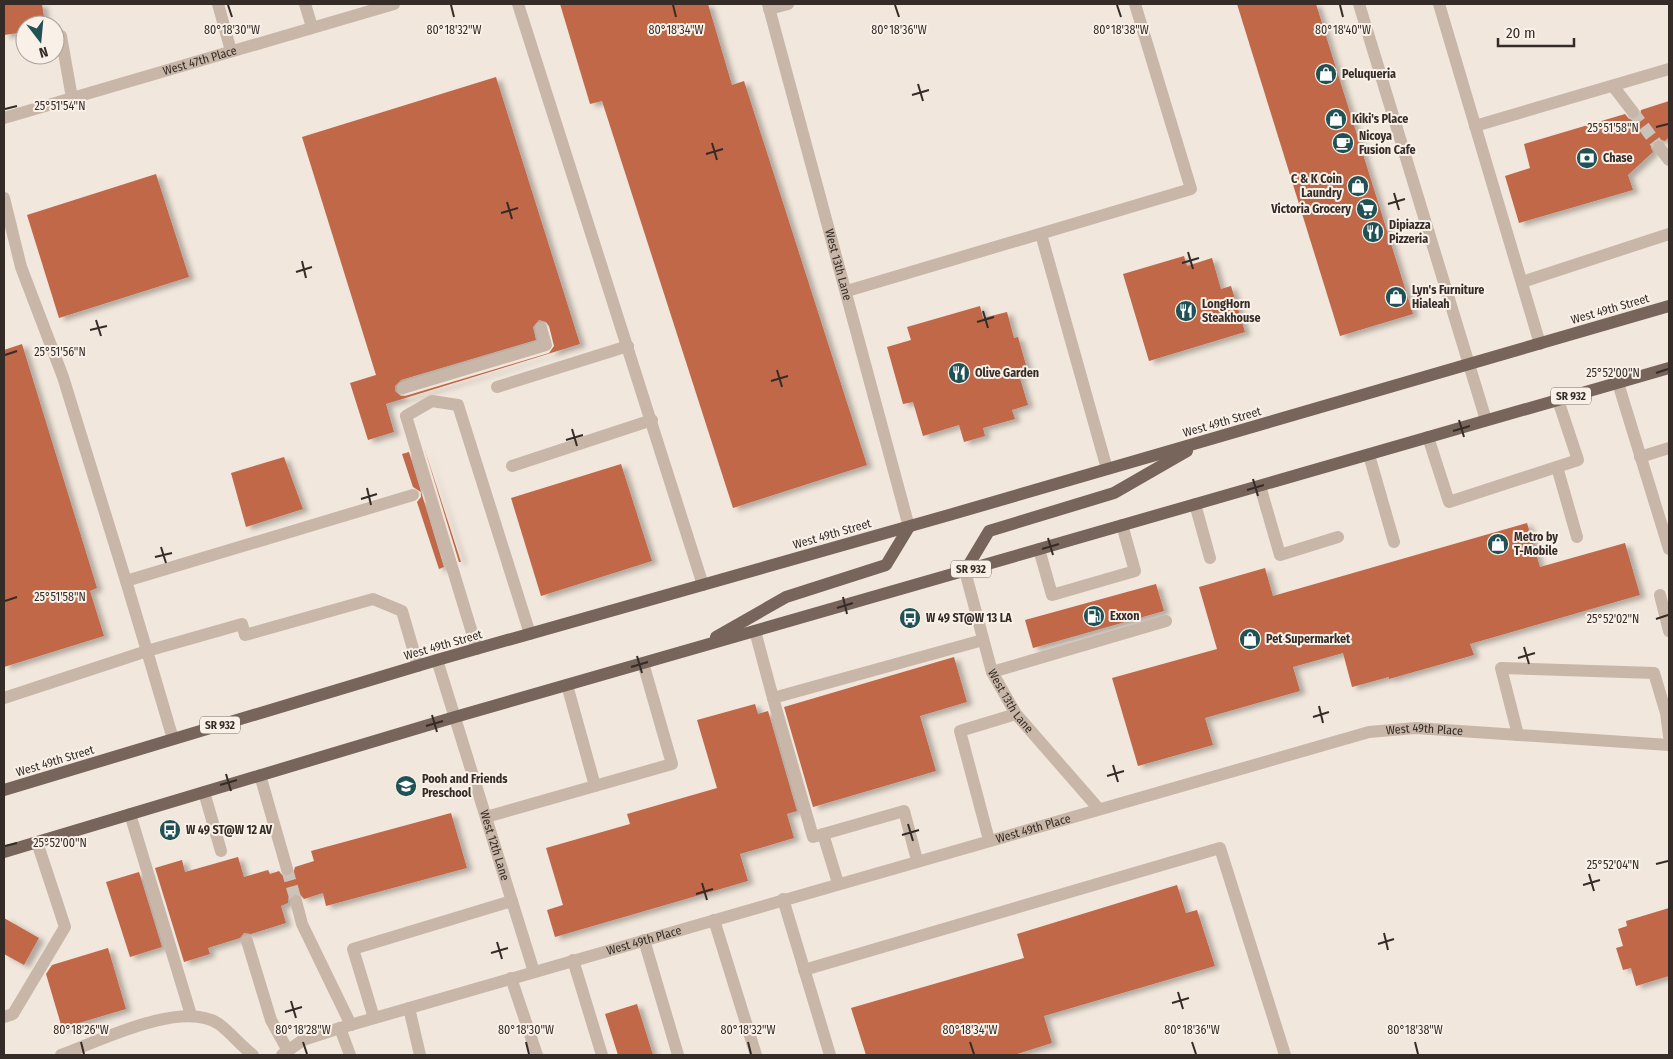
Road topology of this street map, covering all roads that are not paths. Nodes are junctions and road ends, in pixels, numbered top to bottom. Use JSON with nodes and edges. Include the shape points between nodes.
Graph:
{"nodes":[{"id":1,"x":218,"y":4,"type":"edge"},
{"id":2,"x":305,"y":4,"type":"edge"},
{"id":3,"x":518,"y":4,"type":"edge"},
{"id":4,"x":788,"y":4,"type":"edge"},
{"id":5,"x":1135,"y":4,"type":"edge"},
{"id":6,"x":1360,"y":4,"type":"edge"},
{"id":7,"x":1439,"y":4,"type":"edge"},
{"id":8,"x":388,"y":5,"type":"edge"},
{"id":9,"x":768,"y":6,"type":"edge"},
{"id":10,"x":312,"y":27,"type":"junction"},
{"id":11,"x":231,"y":51,"type":"junction"},
{"id":12,"x":65,"y":59,"type":"edge"},
{"id":13,"x":1669,"y":69,"type":"edge"},
{"id":14,"x":1612,"y":86,"type":"junction"},
{"id":15,"x":72,"y":98,"type":"junction"},
{"id":16,"x":1632,"y":112,"type":"tunnel mouth"},
{"id":17,"x":4,"y":118,"type":"edge"},
{"id":18,"x":1475,"y":126,"type":"junction"},
{"id":19,"x":1659,"y":146,"type":"tunnel mouth"},
{"id":20,"x":1669,"y":160,"type":"edge"},
{"id":21,"x":4,"y":198,"type":"edge"},
{"id":22,"x":1041,"y":234,"type":"junction"},
{"id":23,"x":1669,"y":234,"type":"edge"},
{"id":24,"x":1522,"y":282,"type":"junction"},
{"id":25,"x":847,"y":292,"type":"junction"},
{"id":26,"x":1669,"y":306,"type":"edge"},
{"id":27,"x":541,"y":328,"type":"dead end"},
{"id":28,"x":1540,"y":344,"type":"junction"},
{"id":29,"x":628,"y":346,"type":"junction"},
{"id":30,"x":1470,"y":364,"type":"junction"},
{"id":31,"x":1669,"y":368,"type":"edge"},
{"id":32,"x":1618,"y":383,"type":"junction"},
{"id":33,"x":497,"y":387,"type":"dead end"},
{"id":34,"x":403,"y":388,"type":"dead end"},
{"id":35,"x":1558,"y":400,"type":"junction"},
{"id":36,"x":652,"y":420,"type":"junction"},
{"id":37,"x":1486,"y":420,"type":"junction"},
{"id":38,"x":1428,"y":437,"type":"junction"},
{"id":39,"x":1204,"y":441,"type":"junction"},
{"id":40,"x":1669,"y":448,"type":"edge"},
{"id":41,"x":1369,"y":454,"type":"junction"},
{"id":42,"x":1640,"y":457,"type":"junction"},
{"id":43,"x":512,"y":466,"type":"dead end"},
{"id":44,"x":1557,"y":467,"type":"junction"},
{"id":45,"x":1107,"y":469,"type":"junction"},
{"id":46,"x":1260,"y":486,"type":"junction"},
{"id":47,"x":413,"y":495,"type":"dead end"},
{"id":48,"x":1195,"y":504,"type":"junction"},
{"id":49,"x":1122,"y":525,"type":"junction"},
{"id":50,"x":909,"y":527,"type":"junction"},
{"id":51,"x":1338,"y":537,"type":"dead end"},
{"id":52,"x":1577,"y":537,"type":"dead end"},
{"id":53,"x":1394,"y":542,"type":"dead end"},
{"id":54,"x":1668,"y":542,"type":"edge"},
{"id":55,"x":1039,"y":549,"type":"junction"},
{"id":56,"x":1210,"y":558,"type":"dead end"},
{"id":57,"x":965,"y":571,"type":"junction"},
{"id":58,"x":126,"y":581,"type":"junction"},
{"id":59,"x":703,"y":585,"type":"junction"},
{"id":60,"x":1660,"y":595,"type":"dead end"},
{"id":61,"x":1166,"y":621,"type":"dead end"},
{"id":62,"x":754,"y":631,"type":"junction"},
{"id":63,"x":1669,"y":631,"type":"edge"},
{"id":64,"x":530,"y":634,"type":"junction"},
{"id":65,"x":983,"y":640,"type":"junction"},
{"id":66,"x":696,"y":648,"type":"junction"},
{"id":67,"x":478,"y":649,"type":"junction"},
{"id":68,"x":147,"y":651,"type":"junction"},
{"id":69,"x":437,"y":660,"type":"junction"},
{"id":70,"x":643,"y":663,"type":"junction"},
{"id":71,"x":418,"y":666,"type":"junction"},
{"id":72,"x":992,"y":672,"type":"junction"},
{"id":73,"x":567,"y":685,"type":"junction"},
{"id":74,"x":4,"y":698,"type":"edge"},
{"id":75,"x":773,"y":698,"type":"junction"},
{"id":76,"x":1016,"y":714,"type":"junction"},
{"id":77,"x":455,"y":717,"type":"junction"},
{"id":78,"x":1518,"y":735,"type":"junction"},
{"id":79,"x":1669,"y":736,"type":"edge"},
{"id":80,"x":173,"y":740,"type":"junction"},
{"id":81,"x":1669,"y":745,"type":"edge"},
{"id":82,"x":260,"y":775,"type":"junction"},
{"id":83,"x":595,"y":786,"type":"junction"},
{"id":84,"x":4,"y":790,"type":"edge"},
{"id":85,"x":204,"y":792,"type":"junction"},
{"id":86,"x":1098,"y":808,"type":"junction"},
{"id":87,"x":130,"y":814,"type":"junction"},
{"id":88,"x":486,"y":816,"type":"junction"},
{"id":89,"x":823,"y":834,"type":"junction"},
{"id":90,"x":989,"y":840,"type":"junction"},
{"id":91,"x":37,"y":842,"type":"junction"},
{"id":92,"x":221,"y":851,"type":"dead end"},
{"id":93,"x":4,"y":852,"type":"edge"},
{"id":94,"x":917,"y":860,"type":"junction"},
{"id":95,"x":287,"y":869,"type":"tunnel mouth"},
{"id":96,"x":838,"y":883,"type":"junction"},
{"id":97,"x":783,"y":900,"type":"junction"},
{"id":98,"x":296,"y":901,"type":"tunnel mouth"},
{"id":99,"x":512,"y":901,"type":"junction"},
{"id":100,"x":714,"y":920,"type":"junction"},
{"id":101,"x":644,"y":940,"type":"junction"},
{"id":102,"x":247,"y":941,"type":"dead end"},
{"id":103,"x":573,"y":960,"type":"junction"},
{"id":104,"x":804,"y":970,"type":"junction"},
{"id":105,"x":534,"y":972,"type":"junction"},
{"id":106,"x":511,"y":978,"type":"junction"},
{"id":107,"x":409,"y":1008,"type":"junction"},
{"id":108,"x":191,"y":1015,"type":"junction"},
{"id":109,"x":4,"y":1017,"type":"edge"},
{"id":110,"x":374,"y":1018,"type":"junction"},
{"id":111,"x":346,"y":1026,"type":"junction"},
{"id":112,"x":284,"y":1052,"type":"edge"},
{"id":113,"x":61,"y":1055,"type":"edge"},
{"id":114,"x":253,"y":1055,"type":"edge"},
{"id":115,"x":350,"y":1055,"type":"edge"},
{"id":116,"x":420,"y":1055,"type":"edge"},
{"id":117,"x":538,"y":1055,"type":"edge"},
{"id":118,"x":602,"y":1055,"type":"edge"},
{"id":119,"x":678,"y":1055,"type":"edge"},
{"id":120,"x":756,"y":1055,"type":"edge"},
{"id":121,"x":830,"y":1055,"type":"edge"},
{"id":122,"x":1285,"y":1055,"type":"edge"}],
"edges":[{"from":1,"to":11,"type":"street"},
{"from":2,"to":10,"type":"street"},
{"from":3,"to":29,"type":"street"},
{"from":4,"to":9,"type":"street"},
{"from":5,"to":22,"type":"street","via":[[1191,189]]},
{"from":6,"to":30,"type":"street"},
{"from":7,"to":18,"type":"street"},
{"from":8,"to":10,"type":"street","name":"West 47th Place"},
{"from":9,"to":25,"type":"street","name":"West 13th Lane"},
{"from":10,"to":11,"type":"street","name":"West 47th Place"},
{"from":11,"to":15,"type":"street","name":"West 47th Place"},
{"from":12,"to":15,"type":"street"},
{"from":13,"to":14,"type":"street"},
{"from":14,"to":16,"type":"street"},
{"from":14,"to":18,"type":"street"},
{"from":15,"to":17,"type":"street","name":"West 47th Place"},
{"from":18,"to":24,"type":"street"},
{"from":19,"to":20,"type":"street"},
{"from":21,"to":58,"type":"street","via":[[20,266],[63,377]]},
{"from":22,"to":25,"type":"street"},
{"from":22,"to":45,"type":"street"},
{"from":23,"to":24,"type":"street"},
{"from":24,"to":28,"type":"street"},
{"from":25,"to":50,"type":"street","name":"West 13th Lane"},
{"from":26,"to":28,"type":"main road","name":"West 49th Street","number":"SR 932"},
{"from":27,"to":34,"type":"street","via":[[546,345]]},
{"from":28,"to":30,"type":"main road","name":"West 49th Street","number":"SR 932"},
{"from":29,"to":33,"type":"street"},
{"from":29,"to":36,"type":"street"},
{"from":30,"to":37,"type":"street"},
{"from":30,"to":39,"type":"main road","name":"West 49th Street","number":"SR 932"},
{"from":31,"to":32,"type":"main road","number":"SR 932"},
{"from":32,"to":35,"type":"main road","number":"SR 932"},
{"from":32,"to":42,"type":"street"},
{"from":35,"to":37,"type":"main road","number":"SR 932"},
{"from":35,"to":44,"type":"street","via":[[1578,460]]},
{"from":36,"to":43,"type":"street"},
{"from":36,"to":59,"type":"street"},
{"from":37,"to":38,"type":"main road","number":"SR 932"},
{"from":38,"to":41,"type":"main road","number":"SR 932"},
{"from":38,"to":44,"type":"street","via":[[1449,502]]},
{"from":39,"to":45,"type":"main road","name":"West 49th Street","number":"SR 932"},
{"from":39,"to":57,"type":"main road","via":[[1114,492],[989,531]]},
{"from":40,"to":42,"type":"street"},
{"from":41,"to":46,"type":"main road","number":"SR 932"},
{"from":41,"to":53,"type":"street"},
{"from":42,"to":54,"type":"street"},
{"from":44,"to":52,"type":"street"},
{"from":45,"to":50,"type":"main road","name":"West 49th Street","number":"SR 932"},
{"from":46,"to":48,"type":"main road","number":"SR 932"},
{"from":46,"to":51,"type":"street","via":[[1280,555]]},
{"from":47,"to":58,"type":"street"},
{"from":48,"to":49,"type":"main road","number":"SR 932"},
{"from":48,"to":56,"type":"street"},
{"from":49,"to":55,"type":"main road","number":"SR 932"},
{"from":49,"to":55,"type":"street","via":[[1135,572],[1052,595]]},
{"from":50,"to":59,"type":"main road","name":"West 49th Street","number":"SR 932"},
{"from":50,"to":66,"type":"main road","via":[[886,565],[786,597]]},
{"from":55,"to":57,"type":"main road","number":"SR 932"},
{"from":57,"to":62,"type":"main road","number":"SR 932"},
{"from":57,"to":65,"type":"street","name":"West 13th Lane"},
{"from":58,"to":68,"type":"street"},
{"from":59,"to":64,"type":"main road","name":"West 49th Street","number":"SR 932"},
{"from":60,"to":63,"type":"street"},
{"from":61,"to":72,"type":"street"},
{"from":62,"to":66,"type":"main road","number":"SR 932"},
{"from":62,"to":75,"type":"street"},
{"from":64,"to":67,"type":"main road","name":"West 49th Street","number":"SR 932"},
{"from":64,"to":67,"type":"street","via":[[458,405],[432,401],[406,416]]},
{"from":65,"to":72,"type":"street","name":"West 13th Lane"},
{"from":65,"to":75,"type":"street"},
{"from":66,"to":70,"type":"main road","number":"SR 932"},
{"from":67,"to":69,"type":"main road","name":"West 49th Street","number":"SR 932"},
{"from":68,"to":71,"type":"street","via":[[242,624],[246,635],[373,599],[402,611]]},
{"from":68,"to":74,"type":"street"},
{"from":68,"to":80,"type":"street"},
{"from":69,"to":71,"type":"main road","name":"West 49th Street","number":"SR 932"},
{"from":69,"to":77,"type":"street","name":"West 12th Lane"},
{"from":70,"to":73,"type":"main road","number":"SR 932"},
{"from":70,"to":83,"type":"street","via":[[672,764]]},
{"from":71,"to":80,"type":"main road","name":"West 49th Street","number":"SR 932"},
{"from":72,"to":76,"type":"street","name":"West 13th Lane"},
{"from":73,"to":77,"type":"main road","number":"SR 932"},
{"from":73,"to":83,"type":"street"},
{"from":75,"to":89,"type":"street","via":[[814,837]]},
{"from":76,"to":86,"type":"street","name":"West 13th Lane"},
{"from":76,"to":90,"type":"street","via":[[960,731]]},
{"from":77,"to":82,"type":"main road","number":"SR 932"},
{"from":77,"to":88,"type":"street","name":"West 12th Lane"},
{"from":78,"to":79,"type":"street","via":[[1502,668],[1654,673]]},
{"from":78,"to":81,"type":"street","name":"West 49th Place"},
{"from":78,"to":86,"type":"street","name":"West 49th Place","via":[[1386,729],[1346,737]]},
{"from":80,"to":84,"type":"main road","name":"West 49th Street","number":"SR 932"},
{"from":82,"to":85,"type":"main road","number":"SR 932"},
{"from":82,"to":95,"type":"street"},
{"from":83,"to":88,"type":"street"},
{"from":85,"to":87,"type":"main road","number":"SR 932"},
{"from":85,"to":92,"type":"street"},
{"from":86,"to":90,"type":"street","name":"West 49th Place"},
{"from":87,"to":91,"type":"main road","number":"SR 932"},
{"from":87,"to":108,"type":"street"},
{"from":88,"to":99,"type":"street","name":"West 12th Lane"},
{"from":89,"to":94,"type":"street","via":[[904,811]]},
{"from":89,"to":96,"type":"street"},
{"from":90,"to":94,"type":"street","name":"West 49th Place"},
{"from":91,"to":93,"type":"main road","number":"SR 932"},
{"from":91,"to":109,"type":"street","via":[[65,928],[13,1014]]},
{"from":94,"to":96,"type":"street","name":"West 49th Place"},
{"from":96,"to":97,"type":"street","name":"West 49th Place"},
{"from":97,"to":100,"type":"street","name":"West 49th Place"},
{"from":97,"to":104,"type":"street"},
{"from":98,"to":111,"type":"street","via":[[302,924]]},
{"from":99,"to":105,"type":"street","name":"West 12th Lane"},
{"from":99,"to":110,"type":"street","via":[[353,949]]},
{"from":100,"to":101,"type":"street","name":"West 49th Place"},
{"from":100,"to":120,"type":"street"},
{"from":101,"to":103,"type":"street","name":"West 49th Place"},
{"from":101,"to":119,"type":"street"},
{"from":102,"to":112,"type":"street"},
{"from":103,"to":105,"type":"street","name":"West 49th Place"},
{"from":103,"to":118,"type":"street"},
{"from":104,"to":121,"type":"street"},
{"from":104,"to":122,"type":"street","via":[[1220,848]]},
{"from":105,"to":106,"type":"street","name":"West 49th Place"},
{"from":106,"to":107,"type":"street","name":"West 49th Place"},
{"from":106,"to":117,"type":"street"},
{"from":107,"to":110,"type":"street","name":"West 49th Place"},
{"from":107,"to":116,"type":"street"},
{"from":108,"to":113,"type":"street","via":[[161,1018]]},
{"from":108,"to":114,"type":"street","via":[[218,1023]]},
{"from":110,"to":111,"type":"street","name":"West 49th Place"},
{"from":111,"to":112,"type":"street","name":"West 49th Place","via":[[303,1040]]},
{"from":111,"to":115,"type":"street"}]}
